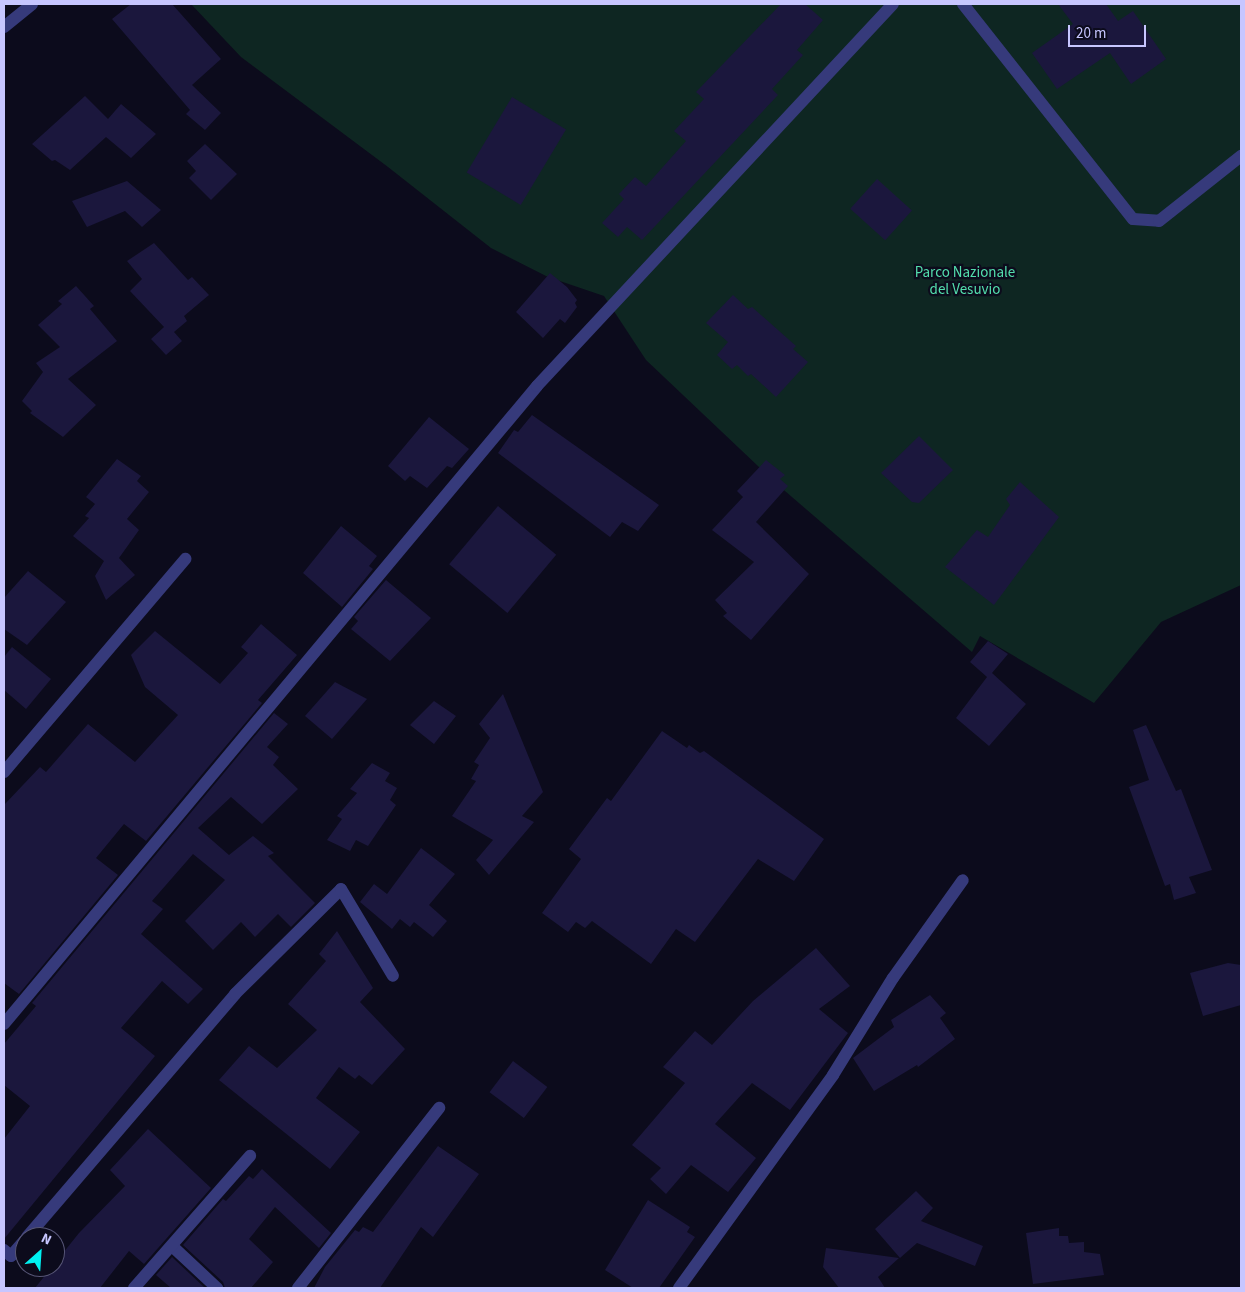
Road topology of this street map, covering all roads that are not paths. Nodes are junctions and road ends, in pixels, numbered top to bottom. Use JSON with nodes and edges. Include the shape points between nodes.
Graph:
{"nodes":[{"id":1,"x":32,"y":4,"type":"edge"},
{"id":2,"x":892,"y":4,"type":"edge"},
{"id":3,"x":963,"y":4,"type":"edge"},
{"id":4,"x":4,"y":27,"type":"edge"},
{"id":5,"x":1241,"y":156,"type":"edge"},
{"id":6,"x":185,"y":559,"type":"dead end"},
{"id":7,"x":4,"y":772,"type":"edge"},
{"id":8,"x":963,"y":880,"type":"dead end"},
{"id":9,"x":393,"y":976,"type":"dead end"},
{"id":10,"x":4,"y":1024,"type":"edge"},
{"id":11,"x":439,"y":1108,"type":"dead end"},
{"id":12,"x":250,"y":1156,"type":"dead end"},
{"id":13,"x":35,"y":1227,"type":"edge"},
{"id":14,"x":172,"y":1246,"type":"junction"},
{"id":15,"x":134,"y":1288,"type":"edge"},
{"id":16,"x":216,"y":1288,"type":"edge"},
{"id":17,"x":298,"y":1288,"type":"edge"},
{"id":18,"x":679,"y":1288,"type":"edge"}],
"edges":[{"from":1,"to":4,"type":"street"},
{"from":2,"to":10,"type":"street","via":[[537,386]]},
{"from":3,"to":5,"type":"street","via":[[1133,219],[1159,221]]},
{"from":6,"to":7,"type":"street"},
{"from":8,"to":18,"type":"street","via":[[893,978],[833,1075]]},
{"from":9,"to":13,"type":"street","via":[[341,890],[235,994]]},
{"from":11,"to":17,"type":"street"},
{"from":12,"to":14,"type":"street"},
{"from":14,"to":15,"type":"street"},
{"from":14,"to":16,"type":"street"}]}
